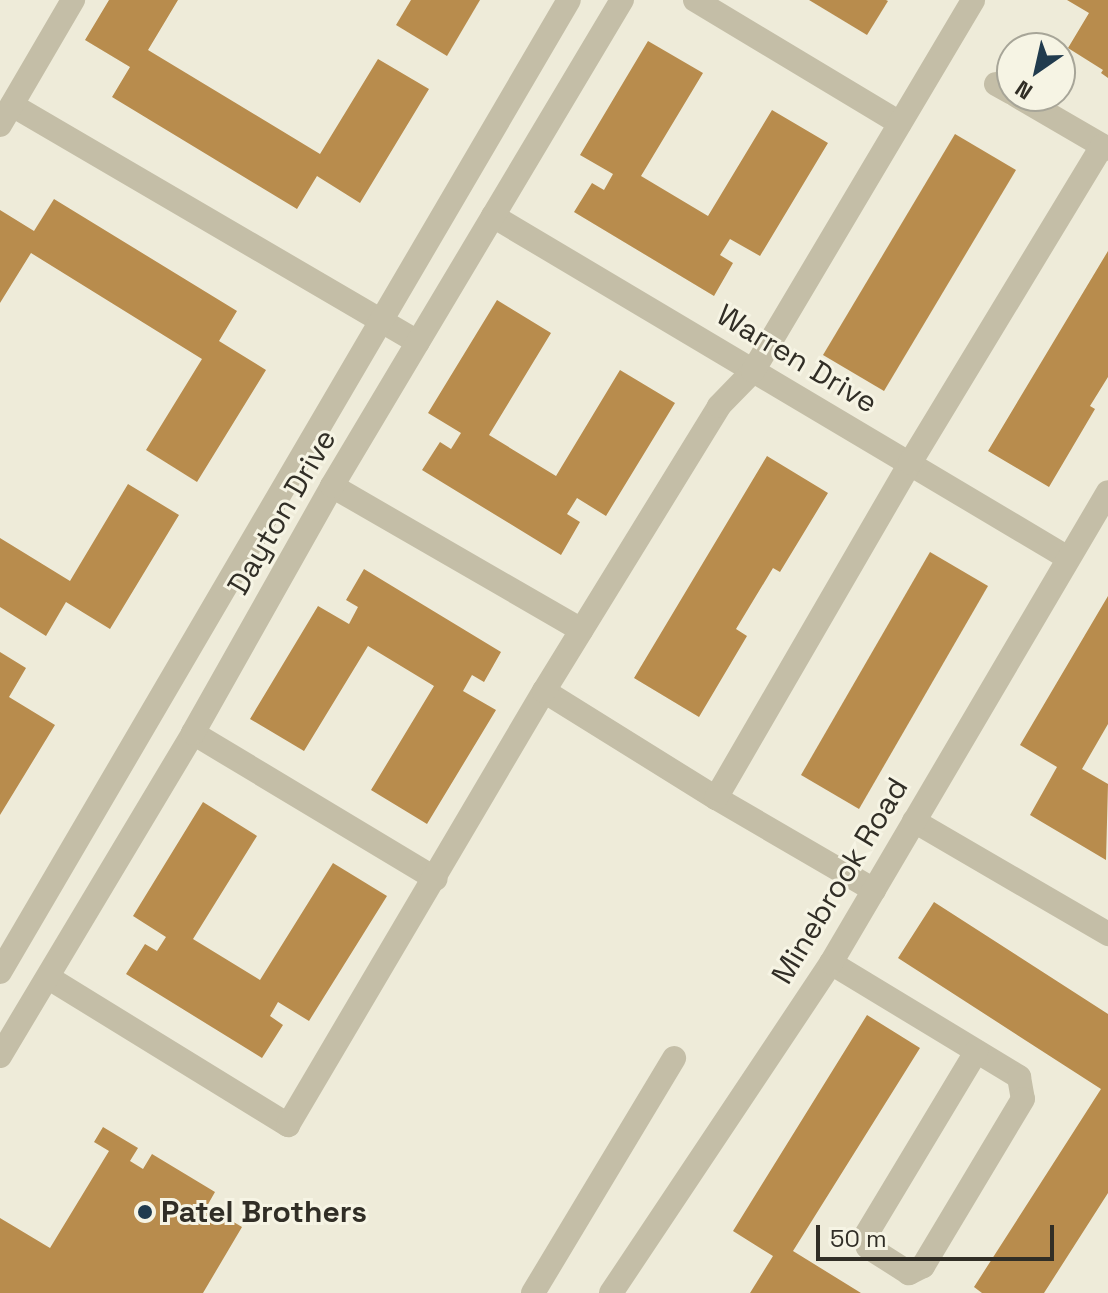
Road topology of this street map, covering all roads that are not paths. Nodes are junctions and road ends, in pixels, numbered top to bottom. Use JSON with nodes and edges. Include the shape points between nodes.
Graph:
{"nodes":[{"id":1,"x":73,"y":0,"type":"edge"},
{"id":2,"x":569,"y":0,"type":"edge"},
{"id":3,"x":622,"y":0,"type":"edge"},
{"id":4,"x":695,"y":0,"type":"edge"},
{"id":5,"x":973,"y":0,"type":"edge"},
{"id":6,"x":1044,"y":112,"type":"edge"},
{"id":7,"x":6,"y":115,"type":"edge"},
{"id":8,"x":900,"y":123,"type":"junction"},
{"id":9,"x":1105,"y":147,"type":"edge"},
{"id":10,"x":493,"y":216,"type":"junction"},
{"id":11,"x":380,"y":320,"type":"junction"},
{"id":12,"x":418,"y":342,"type":"junction"},
{"id":13,"x":753,"y":371,"type":"junction"},
{"id":14,"x":910,"y":463,"type":"junction"},
{"id":15,"x":332,"y":486,"type":"junction"},
{"id":16,"x":1108,"y":492,"type":"edge"},
{"id":17,"x":1068,"y":558,"type":"junction"},
{"id":18,"x":581,"y":630,"type":"junction"},
{"id":19,"x":544,"y":691,"type":"junction"},
{"id":20,"x":193,"y":733,"type":"junction"},
{"id":21,"x":716,"y":798,"type":"junction"},
{"id":22,"x":914,"y":821,"type":"junction"},
{"id":23,"x":436,"y":879,"type":"junction"},
{"id":24,"x":874,"y":890,"type":"junction"},
{"id":25,"x":1108,"y":934,"type":"edge"},
{"id":26,"x":831,"y":963,"type":"junction"},
{"id":27,"x":0,"y":972,"type":"edge"},
{"id":28,"x":49,"y":978,"type":"junction"},
{"id":29,"x":976,"y":1052,"type":"junction"},
{"id":30,"x":0,"y":1056,"type":"edge"},
{"id":31,"x":674,"y":1058,"type":"dead end"},
{"id":32,"x":533,"y":1293,"type":"edge"},
{"id":33,"x":611,"y":1293,"type":"edge"}],
"edges":[{"from":1,"to":7,"type":"street"},
{"from":2,"to":11,"type":"street"},
{"from":3,"to":10,"type":"street","name":"Dayton Drive"},
{"from":4,"to":8,"type":"street"},
{"from":5,"to":8,"type":"street"},
{"from":6,"to":9,"type":"street"},
{"from":7,"to":11,"type":"street"},
{"from":8,"to":13,"type":"street"},
{"from":9,"to":14,"type":"street"},
{"from":10,"to":12,"type":"street","name":"Dayton Drive"},
{"from":10,"to":13,"type":"street","name":"Warren Drive"},
{"from":11,"to":12,"type":"street"},
{"from":11,"to":27,"type":"street"},
{"from":12,"to":15,"type":"street","name":"Dayton Drive"},
{"from":13,"to":14,"type":"street","name":"Warren Drive"},
{"from":13,"to":18,"type":"street","via":[[719,406]]},
{"from":14,"to":17,"type":"street","name":"Warren Drive"},
{"from":14,"to":21,"type":"street"},
{"from":15,"to":18,"type":"street"},
{"from":15,"to":20,"type":"street","name":"Dayton Drive"},
{"from":16,"to":17,"type":"street","name":"Minebrook Road"},
{"from":17,"to":22,"type":"street","name":"Minebrook Road"},
{"from":18,"to":19,"type":"street"},
{"from":19,"to":21,"type":"street"},
{"from":19,"to":23,"type":"street"},
{"from":20,"to":23,"type":"street"},
{"from":20,"to":28,"type":"street","name":"Dayton Drive"},
{"from":21,"to":24,"type":"street"},
{"from":22,"to":24,"type":"street","name":"Minebrook Road"},
{"from":22,"to":25,"type":"street"},
{"from":23,"to":28,"type":"street","via":[[288,1125]]},
{"from":24,"to":26,"type":"street","name":"Minebrook Road"},
{"from":26,"to":29,"type":"street"},
{"from":26,"to":33,"type":"street","name":"Minebrook Road"},
{"from":28,"to":30,"type":"street","name":"Dayton Drive"},
{"from":29,"to":29,"type":"street","via":[[1019,1077],[1023,1099],[923,1266],[909,1273],[868,1247],[866,1235]]},
{"from":31,"to":32,"type":"street"}]}
